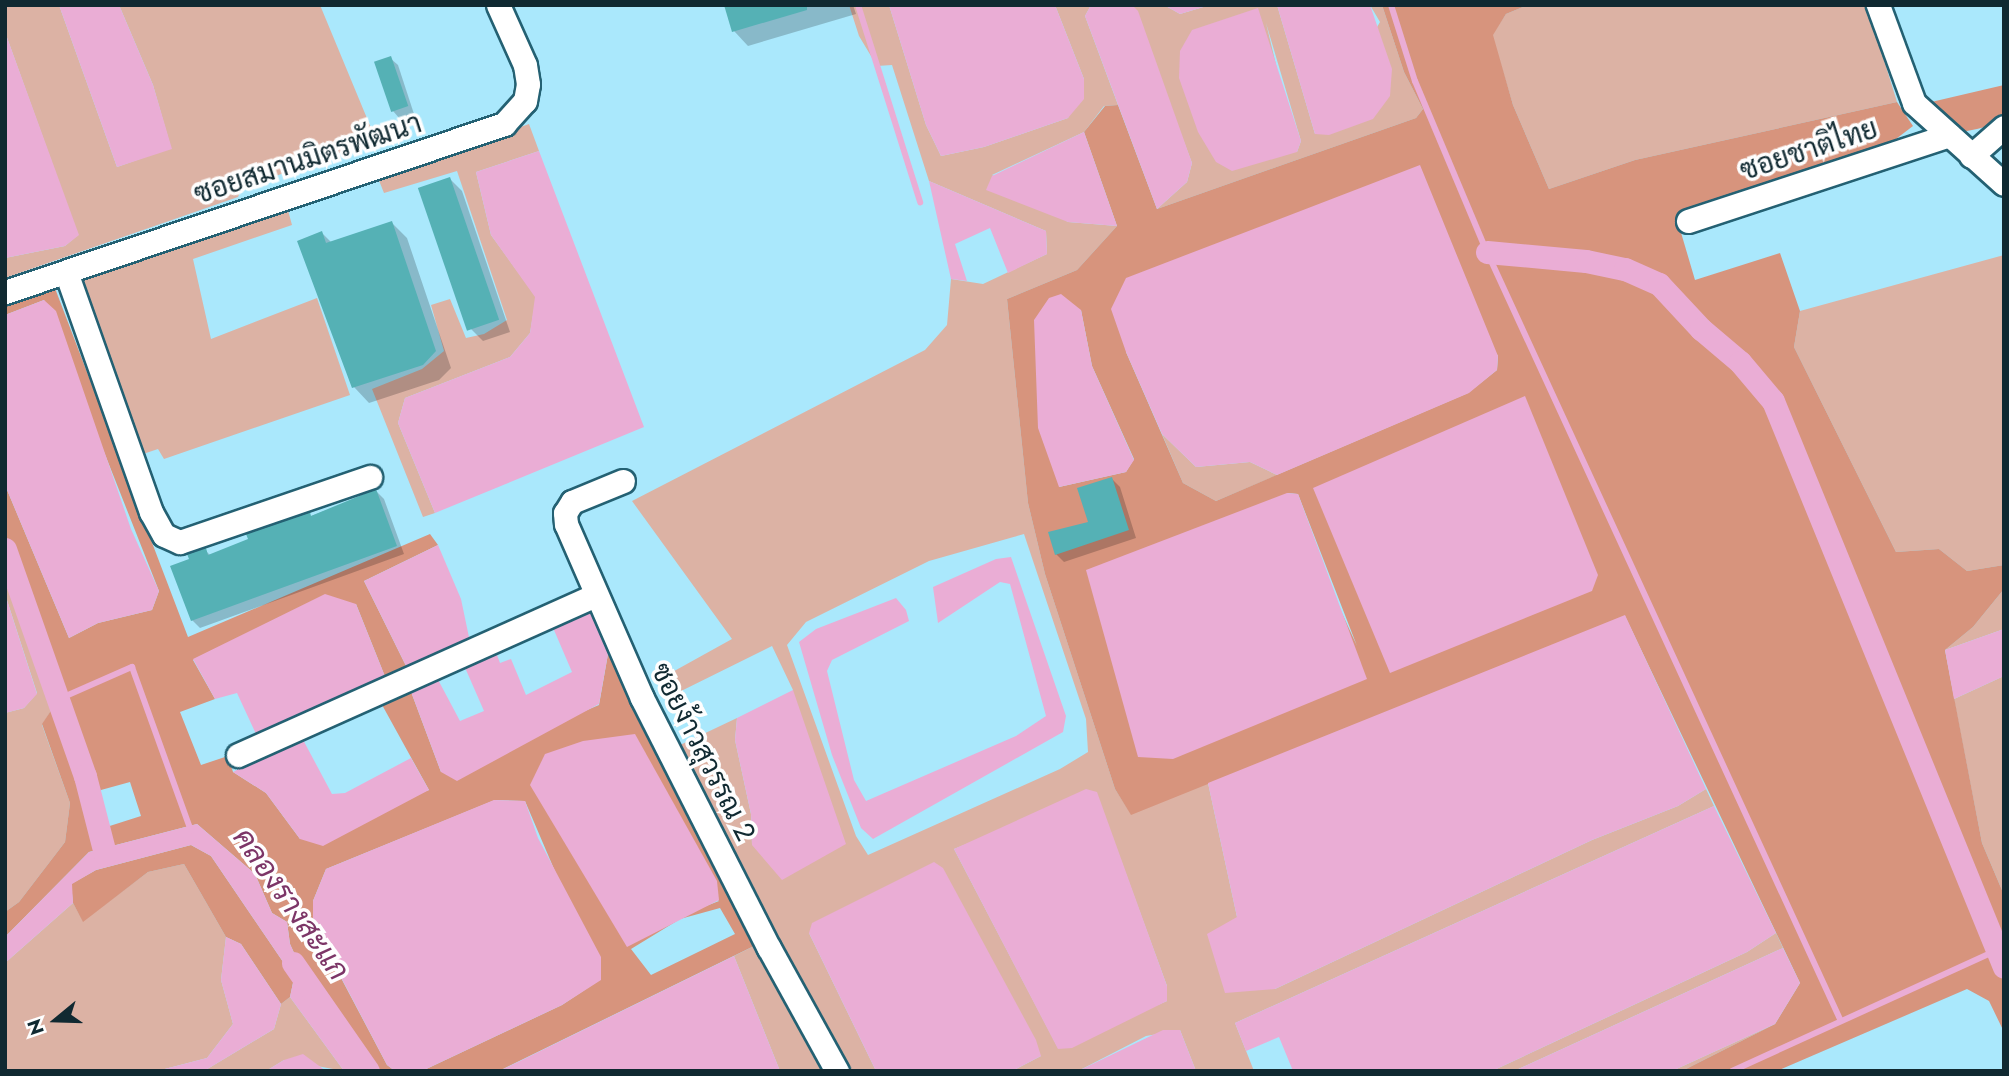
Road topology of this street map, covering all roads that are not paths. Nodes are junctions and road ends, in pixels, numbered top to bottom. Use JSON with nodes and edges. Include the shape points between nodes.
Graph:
{"nodes":[{"id":1,"x":498,"y":5,"type":"edge"},
{"id":2,"x":1878,"y":5,"type":"edge"},
{"id":3,"x":2004,"y":127,"type":"edge"},
{"id":4,"x":1949,"y":135,"type":"junction"},
{"id":5,"x":1971,"y":156,"type":"junction"},
{"id":6,"x":2004,"y":184,"type":"edge"},
{"id":7,"x":1688,"y":221,"type":"dead end"},
{"id":8,"x":66,"y":272,"type":"junction"},
{"id":9,"x":5,"y":292,"type":"edge"},
{"id":10,"x":370,"y":477,"type":"dead end"},
{"id":11,"x":623,"y":481,"type":"dead end"},
{"id":12,"x":594,"y":596,"type":"junction"},
{"id":13,"x":238,"y":755,"type":"dead end"},
{"id":14,"x":837,"y":1071,"type":"edge"}],
"edges":[{"from":1,"to":8,"type":"street","name":"ซอยสมานมิตรพัฒนา","via":[[525,65],[528,84],[525,101],[504,124]]},
{"from":2,"to":4,"type":"street","via":[[1914,103]]},
{"from":3,"to":5,"type":"street"},
{"from":4,"to":5,"type":"street"},
{"from":4,"to":7,"type":"street","name":"ซอยชาติไทย"},
{"from":5,"to":6,"type":"street"},
{"from":8,"to":9,"type":"street","name":"ซอยสมานมิตรพัฒนา"},
{"from":8,"to":10,"type":"street","via":[[151,512],[164,535],[180,542]]},
{"from":11,"to":12,"type":"street","name":"ซอยง้าวสุวรรณ 2","via":[[572,502],[565,513]]},
{"from":12,"to":13,"type":"street"},
{"from":12,"to":14,"type":"street","name":"ซอยง้าวสุวรรณ 2","via":[[769,948]]}]}
